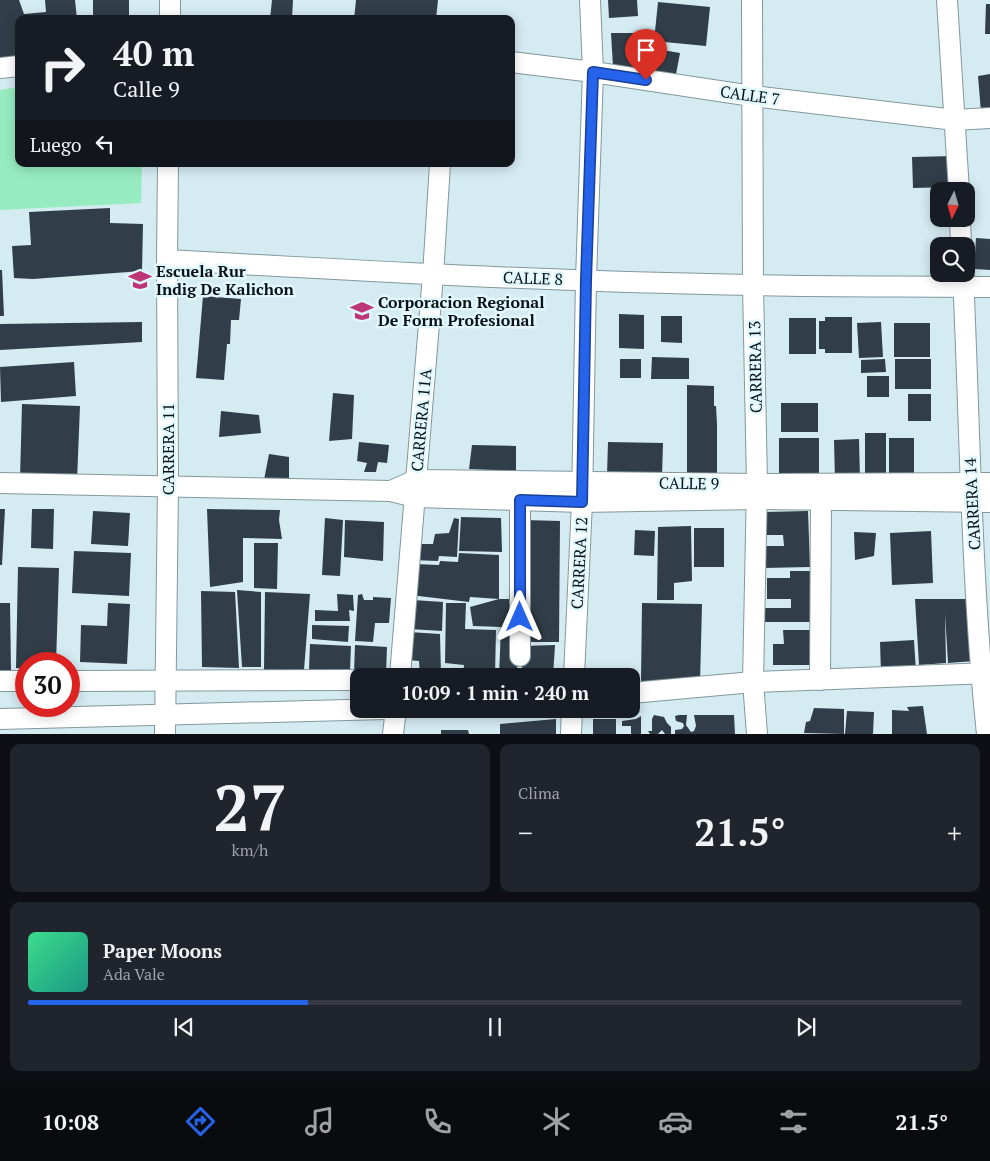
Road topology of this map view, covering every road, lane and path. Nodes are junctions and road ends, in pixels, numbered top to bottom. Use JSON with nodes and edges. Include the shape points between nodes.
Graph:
{"nodes":[{"id":1,"x":170,"y":0,"type":"edge"},
{"id":2,"x":590,"y":0,"type":"edge"},
{"id":3,"x":752,"y":0,"type":"edge"},
{"id":4,"x":947,"y":0,"type":"edge"},
{"id":5,"x":170,"y":15,"type":"edge"},
{"id":6,"x":515,"y":62,"type":"edge"},
{"id":7,"x":15,"y":66,"type":"edge"},
{"id":8,"x":0,"y":68,"type":"edge"},
{"id":9,"x":593,"y":72,"type":"junction"},
{"id":10,"x":752,"y":96,"type":"junction"},
{"id":11,"x":990,"y":118,"type":"edge"},
{"id":12,"x":955,"y":120,"type":"junction"},
{"id":13,"x":168,"y":167,"type":"edge"},
{"id":14,"x":440,"y":167,"type":"edge"},
{"id":15,"x":958,"y":182,"type":"edge"},
{"id":16,"x":167,"y":260,"type":"junction"},
{"id":17,"x":434,"y":275,"type":"junction"},
{"id":18,"x":586,"y":280,"type":"junction"},
{"id":19,"x":930,"y":281,"type":"edge"},
{"id":20,"x":963,"y":282,"type":"edge"},
{"id":21,"x":971,"y":282,"type":"edge"},
{"id":22,"x":753,"y":285,"type":"junction"},
{"id":23,"x":990,"y":287,"type":"edge"},
{"id":24,"x":582,"y":481,"type":"junction"},
{"id":25,"x":0,"y":483,"type":"edge"},
{"id":26,"x":168,"y":486,"type":"junction"},
{"id":27,"x":416,"y":489,"type":"junction"},
{"id":28,"x":757,"y":491,"type":"junction"},
{"id":29,"x":981,"y":493,"type":"edge"},
{"id":30,"x":520,"y":500,"type":"junction"},
{"id":31,"x":821,"y":500,"type":"junction"},
{"id":32,"x":582,"y":502,"type":"junction"},
{"id":33,"x":520,"y":656,"type":"dead end"},
{"id":34,"x":401,"y":668,"type":"edge"},
{"id":35,"x":574,"y":668,"type":"edge"},
{"id":36,"x":985,"y":673,"type":"edge"},
{"id":37,"x":166,"y":679,"type":"junction"},
{"id":38,"x":80,"y":680,"type":"edge"},
{"id":39,"x":350,"y":680,"type":"edge"},
{"id":40,"x":820,"y":680,"type":"junction"},
{"id":41,"x":0,"y":681,"type":"edge"},
{"id":42,"x":15,"y":681,"type":"edge"},
{"id":43,"x":754,"y":682,"type":"junction"},
{"id":44,"x":640,"y":692,"type":"edge"},
{"id":45,"x":350,"y":711,"type":"edge"},
{"id":46,"x":395,"y":718,"type":"edge"},
{"id":47,"x":572,"y":718,"type":"edge"},
{"id":48,"x":0,"y":719,"type":"edge"},
{"id":49,"x":165,"y":724,"type":"edge"},
{"id":50,"x":393,"y":734,"type":"edge"},
{"id":51,"x":571,"y":734,"type":"edge"},
{"id":52,"x":757,"y":734,"type":"edge"},
{"id":53,"x":987,"y":734,"type":"edge"}],
"edges":[{"from":1,"to":5,"type":"street"},
{"from":2,"to":9,"type":"street","name":"CARRERA 12"},
{"from":3,"to":10,"type":"street","name":"CARRERA 13"},
{"from":4,"to":12,"type":"street"},
{"from":6,"to":9,"type":"street","name":"CALLE 7"},
{"from":7,"to":8,"type":"street"},
{"from":9,"to":10,"type":"street","name":"CALLE 7"},
{"from":9,"to":18,"type":"street","name":"CARRERA 12"},
{"from":10,"to":12,"type":"street","name":"CALLE 7"},
{"from":10,"to":22,"type":"street","name":"CARRERA 13"},
{"from":11,"to":12,"type":"street","name":"CALLE 7"},
{"from":12,"to":15,"type":"street"},
{"from":13,"to":16,"type":"street","name":"CARRERA 11"},
{"from":14,"to":17,"type":"street","name":"CARRERA 11A"},
{"from":16,"to":17,"type":"street","name":"CALLE 8"},
{"from":16,"to":26,"type":"street","name":"CARRERA 11"},
{"from":17,"to":18,"type":"street","name":"CALLE 8"},
{"from":17,"to":27,"type":"street","name":"CARRERA 11A"},
{"from":18,"to":22,"type":"street","name":"CALLE 8"},
{"from":18,"to":24,"type":"street","name":"CARRERA 12"},
{"from":19,"to":22,"type":"street","name":"CALLE 8"},
{"from":20,"to":29,"type":"street","name":"CARRERA 14"},
{"from":21,"to":23,"type":"street","name":"CALLE 8"},
{"from":22,"to":28,"type":"street","name":"CARRERA 13"},
{"from":24,"to":27,"type":"street","name":"CALLE 9"},
{"from":24,"to":28,"type":"street","name":"CALLE 9"},
{"from":24,"to":32,"type":"street","name":"CARRERA 12"},
{"from":25,"to":26,"type":"street","name":"CALLE 9"},
{"from":26,"to":27,"type":"street","name":"CALLE 9"},
{"from":26,"to":37,"type":"street","name":"CARRERA 11"},
{"from":27,"to":30,"type":"street","name":"CALLE 9"},
{"from":27,"to":34,"type":"street","name":"CARRERA 11A"},
{"from":28,"to":29,"type":"street","name":"CALLE 9"},
{"from":28,"to":31,"type":"street","name":"CALLE 9"},
{"from":28,"to":32,"type":"street","name":"CALLE 9"},
{"from":28,"to":43,"type":"street","name":"CARRERA 13"},
{"from":29,"to":31,"type":"street","name":"CALLE 9"},
{"from":29,"to":36,"type":"street","name":"CARRERA 14"},
{"from":30,"to":32,"type":"street","name":"CALLE 9"},
{"from":30,"to":33,"type":"street"},
{"from":31,"to":40,"type":"street"},
{"from":32,"to":35,"type":"street","name":"CARRERA 12"},
{"from":36,"to":40,"type":"street"},
{"from":36,"to":53,"type":"street","name":"CARRERA 14"},
{"from":37,"to":38,"type":"street"},
{"from":37,"to":39,"type":"street"},
{"from":37,"to":49,"type":"street","name":"CARRERA 11"},
{"from":40,"to":43,"type":"street"},
{"from":41,"to":42,"type":"street"},
{"from":43,"to":44,"type":"street"},
{"from":43,"to":52,"type":"street","name":"CARRERA 13"},
{"from":45,"to":49,"type":"street"},
{"from":46,"to":50,"type":"street"},
{"from":47,"to":51,"type":"street"},
{"from":48,"to":49,"type":"street"}]}
